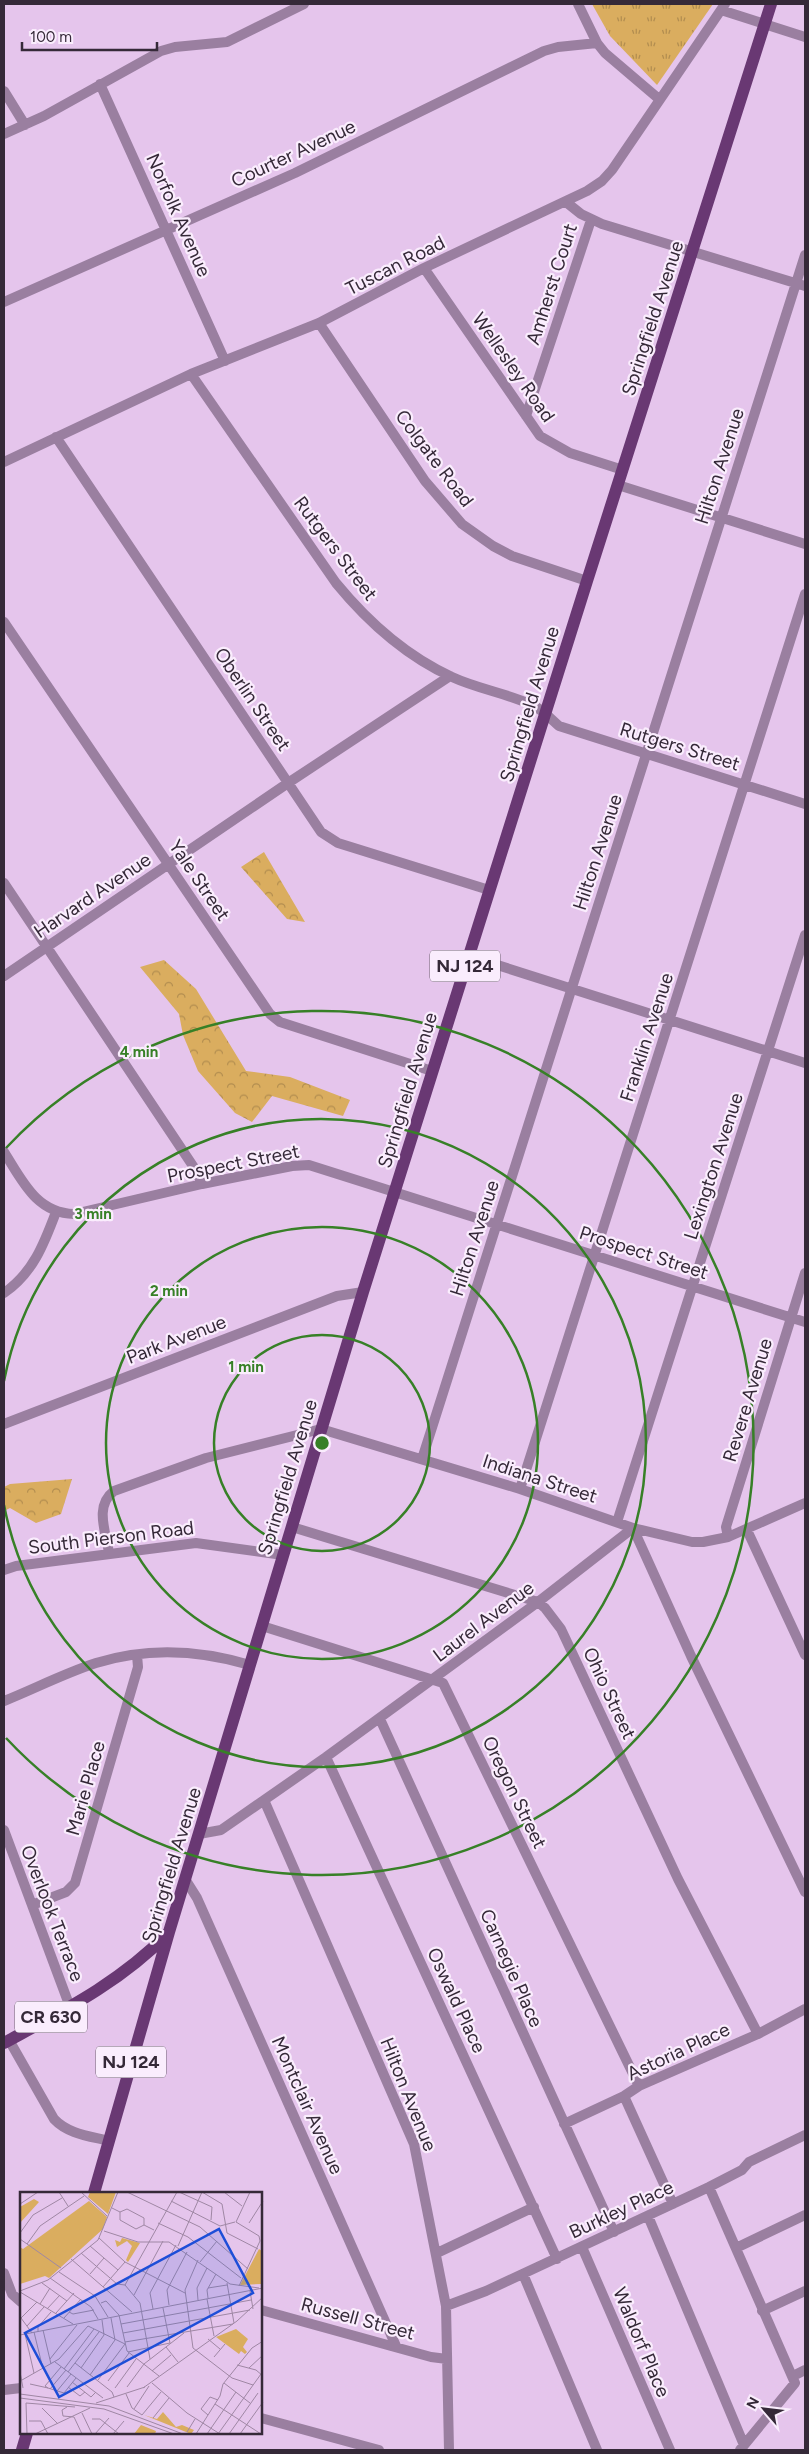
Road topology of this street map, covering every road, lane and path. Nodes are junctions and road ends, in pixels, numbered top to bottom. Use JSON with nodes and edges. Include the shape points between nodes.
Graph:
{"nodes":[{"id":1,"x":304,"y":4,"type":"edge"},
{"id":2,"x":578,"y":4,"type":"edge"},
{"id":3,"x":771,"y":4,"type":"edge"},
{"id":4,"x":723,"y":7,"type":"edge"},
{"id":5,"x":765,"y":24,"type":"junction"},
{"id":6,"x":805,"y":37,"type":"edge"},
{"id":7,"x":597,"y":43,"type":"junction"},
{"id":8,"x":100,"y":84,"type":"junction"},
{"id":9,"x":4,"y":92,"type":"edge"},
{"id":10,"x":659,"y":99,"type":"junction"},
{"id":11,"x":25,"y":125,"type":"junction"},
{"id":12,"x":4,"y":134,"type":"edge"},
{"id":13,"x":566,"y":202,"type":"junction"},
{"id":14,"x":591,"y":220,"type":"junction"},
{"id":15,"x":166,"y":230,"type":"junction"},
{"id":16,"x":693,"y":251,"type":"junction"},
{"id":17,"x":805,"y":256,"type":"edge"},
{"id":18,"x":424,"y":268,"type":"junction"},
{"id":19,"x":801,"y":285,"type":"edge"},
{"id":20,"x":4,"y":302,"type":"edge"},
{"id":21,"x":319,"y":323,"type":"junction"},
{"id":22,"x":225,"y":361,"type":"junction"},
{"id":23,"x":191,"y":374,"type":"junction"},
{"id":24,"x":526,"y":416,"type":"junction"},
{"id":25,"x":56,"y":438,"type":"junction"},
{"id":26,"x":4,"y":462,"type":"edge"},
{"id":27,"x":623,"y":470,"type":"junction"},
{"id":28,"x":618,"y":485,"type":"junction"},
{"id":29,"x":721,"y":519,"type":"junction"},
{"id":30,"x":805,"y":544,"type":"edge"},
{"id":31,"x":586,"y":581,"type":"junction"},
{"id":32,"x":805,"y":594,"type":"edge"},
{"id":33,"x":4,"y":622,"type":"edge"},
{"id":34,"x":450,"y":676,"type":"junction"},
{"id":35,"x":546,"y":715,"type":"junction"},
{"id":36,"x":647,"y":754,"type":"junction"},
{"id":37,"x":288,"y":782,"type":"junction"},
{"id":38,"x":744,"y":784,"type":"junction"},
{"id":39,"x":805,"y":804,"type":"edge"},
{"id":40,"x":168,"y":865,"type":"junction"},
{"id":41,"x":4,"y":883,"type":"edge"},
{"id":42,"x":489,"y":890,"type":"junction"},
{"id":43,"x":805,"y":935,"type":"edge"},
{"id":44,"x":48,"y":947,"type":"junction"},
{"id":45,"x":469,"y":956,"type":"junction"},
{"id":46,"x":4,"y":976,"type":"edge"},
{"id":47,"x":572,"y":989,"type":"junction"},
{"id":48,"x":669,"y":1020,"type":"junction"},
{"id":49,"x":768,"y":1051,"type":"junction"},
{"id":50,"x":805,"y":1063,"type":"edge"},
{"id":51,"x":432,"y":1071,"type":"junction"},
{"id":52,"x":4,"y":1152,"type":"edge"},
{"id":53,"x":202,"y":1184,"type":"junction"},
{"id":54,"x":396,"y":1191,"type":"junction"},
{"id":55,"x":56,"y":1212,"type":"junction"},
{"id":56,"x":497,"y":1223,"type":"junction"},
{"id":57,"x":595,"y":1255,"type":"junction"},
{"id":58,"x":805,"y":1273,"type":"edge"},
{"id":59,"x":694,"y":1286,"type":"junction"},
{"id":60,"x":363,"y":1292,"type":"junction"},
{"id":61,"x":4,"y":1293,"type":"edge"},
{"id":62,"x":791,"y":1318,"type":"junction"},
{"id":63,"x":805,"y":1322,"type":"edge"},
{"id":64,"x":4,"y":1424,"type":"edge"},
{"id":65,"x":321,"y":1429,"type":"junction"},
{"id":66,"x":422,"y":1459,"type":"junction"},
{"id":67,"x":520,"y":1489,"type":"junction"},
{"id":68,"x":805,"y":1503,"type":"edge"},
{"id":69,"x":617,"y":1522,"type":"junction"},
{"id":70,"x":292,"y":1527,"type":"junction"},
{"id":71,"x":633,"y":1528,"type":"junction"},
{"id":72,"x":747,"y":1530,"type":"junction"},
{"id":73,"x":728,"y":1537,"type":"junction"},
{"id":74,"x":108,"y":1554,"type":"junction"},
{"id":75,"x":283,"y":1555,"type":"junction"},
{"id":76,"x":4,"y":1570,"type":"edge"},
{"id":77,"x":538,"y":1602,"type":"junction"},
{"id":78,"x":262,"y":1626,"type":"junction"},
{"id":79,"x":805,"y":1654,"type":"edge"},
{"id":80,"x":137,"y":1655,"type":"junction"},
{"id":81,"x":250,"y":1665,"type":"junction"},
{"id":82,"x":434,"y":1679,"type":"junction"},
{"id":83,"x":4,"y":1701,"type":"edge"},
{"id":84,"x":380,"y":1719,"type":"junction"},
{"id":85,"x":326,"y":1757,"type":"junction"},
{"id":86,"x":264,"y":1800,"type":"junction"},
{"id":87,"x":4,"y":1830,"type":"edge"},
{"id":88,"x":199,"y":1834,"type":"junction"},
{"id":89,"x":185,"y":1879,"type":"junction"},
{"id":90,"x":805,"y":1892,"type":"edge"},
{"id":91,"x":32,"y":1905,"type":"junction"},
{"id":92,"x":169,"y":1932,"type":"junction"},
{"id":93,"x":70,"y":2007,"type":"junction"},
{"id":94,"x":805,"y":2009,"type":"edge"},
{"id":95,"x":758,"y":2034,"type":"junction"},
{"id":96,"x":6,"y":2041,"type":"edge"},
{"id":97,"x":639,"y":2086,"type":"junction"},
{"id":98,"x":624,"y":2096,"type":"junction"},
{"id":99,"x":564,"y":2124,"type":"junction"},
{"id":100,"x":805,"y":2135,"type":"edge"},
{"id":101,"x":108,"y":2141,"type":"junction"},
{"id":102,"x":709,"y":2187,"type":"junction"},
{"id":103,"x":94,"y":2192,"type":"edge"},
{"id":104,"x":674,"y":2204,"type":"junction"},
{"id":105,"x":534,"y":2207,"type":"junction"},
{"id":106,"x":805,"y":2215,"type":"edge"},
{"id":107,"x":648,"y":2216,"type":"junction"},
{"id":108,"x":614,"y":2232,"type":"junction"},
{"id":109,"x":582,"y":2247,"type":"junction"},
{"id":110,"x":736,"y":2248,"type":"junction"},
{"id":111,"x":437,"y":2253,"type":"junction"},
{"id":112,"x":557,"y":2259,"type":"junction"},
{"id":113,"x":4,"y":2273,"type":"edge"},
{"id":114,"x":523,"y":2274,"type":"junction"},
{"id":115,"x":805,"y":2291,"type":"edge"},
{"id":116,"x":20,"y":2301,"type":"edge"},
{"id":117,"x":446,"y":2306,"type":"junction"},
{"id":118,"x":262,"y":2310,"type":"edge"},
{"id":119,"x":762,"y":2311,"type":"junction"},
{"id":120,"x":396,"y":2346,"type":"junction"},
{"id":121,"x":446,"y":2359,"type":"junction"},
{"id":122,"x":805,"y":2370,"type":"edge"},
{"id":123,"x":794,"y":2380,"type":"junction"},
{"id":124,"x":20,"y":2388,"type":"edge"},
{"id":125,"x":4,"y":2390,"type":"edge"},
{"id":126,"x":262,"y":2418,"type":"edge"},
{"id":127,"x":27,"y":2434,"type":"edge"},
{"id":128,"x":742,"y":2448,"type":"edge"},
{"id":129,"x":22,"y":2450,"type":"edge"},
{"id":130,"x":379,"y":2450,"type":"edge"},
{"id":131,"x":448,"y":2450,"type":"edge"},
{"id":132,"x":597,"y":2450,"type":"edge"},
{"id":133,"x":670,"y":2450,"type":"edge"}],
"edges":[{"from":1,"to":8,"type":"street","via":[[227,42],[161,51]]},
{"from":2,"to":7,"type":"street"},
{"from":3,"to":5,"type":"main road","name":"Springfield Avenue","number":"NJ 124"},
{"from":4,"to":5,"type":"street"},
{"from":4,"to":10,"type":"street","name":"Tuscan Road"},
{"from":5,"to":6,"type":"street"},
{"from":5,"to":16,"type":"main road","name":"Springfield Avenue","number":"NJ 124"},
{"from":7,"to":10,"type":"street"},
{"from":7,"to":15,"type":"street","name":"Courter Avenue","via":[[544,51],[295,173]]},
{"from":8,"to":11,"type":"street"},
{"from":8,"to":15,"type":"street","name":"Norfolk Avenue"},
{"from":9,"to":11,"type":"street"},
{"from":10,"to":13,"type":"street","name":"Tuscan Road","via":[[602,181]]},
{"from":11,"to":12,"type":"street"},
{"from":13,"to":14,"type":"street"},
{"from":13,"to":18,"type":"street","name":"Tuscan Road"},
{"from":14,"to":16,"type":"street"},
{"from":14,"to":24,"type":"street","name":"Amherst Court"},
{"from":15,"to":20,"type":"street","name":"Courter Avenue"},
{"from":15,"to":22,"type":"street","name":"Norfolk Avenue"},
{"from":16,"to":19,"type":"street"},
{"from":16,"to":27,"type":"main road","name":"Springfield Avenue","number":"NJ 124"},
{"from":17,"to":19,"type":"street","name":"Hilton Avenue"},
{"from":18,"to":21,"type":"street","name":"Tuscan Road"},
{"from":18,"to":24,"type":"street","name":"Wellesley Road"},
{"from":19,"to":29,"type":"street","name":"Hilton Avenue"},
{"from":21,"to":22,"type":"street","name":"Tuscan Road"},
{"from":21,"to":31,"type":"street","name":"Colgate Road","via":[[425,482],[462,524],[512,556]]},
{"from":22,"to":23,"type":"street","name":"Tuscan Road"},
{"from":23,"to":25,"type":"street","name":"Tuscan Road"},
{"from":23,"to":34,"type":"street","name":"Rutgers Street","via":[[358,610],[416,657]]},
{"from":24,"to":27,"type":"street","name":"Wellesley Road","via":[[550,444]]},
{"from":25,"to":26,"type":"street","name":"Tuscan Road"},
{"from":25,"to":37,"type":"street","name":"Oberlin Street"},
{"from":27,"to":28,"type":"main road","name":"Springfield Avenue","number":"NJ 124"},
{"from":28,"to":29,"type":"street"},
{"from":28,"to":31,"type":"main road","name":"Springfield Avenue","number":"NJ 124"},
{"from":29,"to":30,"type":"street"},
{"from":29,"to":36,"type":"street","name":"Hilton Avenue"},
{"from":31,"to":35,"type":"main road","name":"Springfield Avenue","number":"NJ 124"},
{"from":32,"to":38,"type":"street","name":"Franklin Avenue"},
{"from":33,"to":40,"type":"street","name":"Yale Street"},
{"from":34,"to":35,"type":"street","name":"Rutgers Street","via":[[533,705]]},
{"from":34,"to":37,"type":"street","name":"Harvard Avenue"},
{"from":35,"to":36,"type":"street","name":"Rutgers Street","via":[[559,726]]},
{"from":35,"to":42,"type":"main road","name":"Springfield Avenue","number":"NJ 124"},
{"from":36,"to":38,"type":"street","name":"Rutgers Street"},
{"from":36,"to":47,"type":"street","name":"Hilton Avenue"},
{"from":37,"to":40,"type":"street","name":"Harvard Avenue"},
{"from":37,"to":42,"type":"street","name":"Oberlin Street","via":[[321,832],[338,842]]},
{"from":38,"to":39,"type":"street","name":"Rutgers Street"},
{"from":38,"to":48,"type":"street","name":"Franklin Avenue"},
{"from":40,"to":44,"type":"street","name":"Harvard Avenue"},
{"from":40,"to":51,"type":"street","name":"Yale Street","via":[[270,1014],[280,1022]]},
{"from":41,"to":44,"type":"street"},
{"from":42,"to":45,"type":"main road","name":"Springfield Avenue","number":"NJ 124"},
{"from":43,"to":49,"type":"street","name":"Lexington Avenue"},
{"from":44,"to":46,"type":"street","name":"Harvard Avenue"},
{"from":44,"to":53,"type":"street"},
{"from":45,"to":47,"type":"street"},
{"from":45,"to":51,"type":"main road","name":"Springfield Avenue","number":"NJ 124"},
{"from":47,"to":48,"type":"street"},
{"from":47,"to":56,"type":"street","name":"Hilton Avenue"},
{"from":48,"to":49,"type":"street"},
{"from":48,"to":57,"type":"street","name":"Franklin Avenue"},
{"from":49,"to":50,"type":"street"},
{"from":49,"to":59,"type":"street","name":"Lexington Avenue"},
{"from":51,"to":54,"type":"main road","name":"Springfield Avenue","number":"NJ 124"},
{"from":52,"to":55,"type":"street","via":[[37,1200]]},
{"from":53,"to":54,"type":"street","name":"Prospect Street","via":[[309,1165]]},
{"from":53,"to":55,"type":"street","name":"Prospect Street","via":[[74,1214]]},
{"from":54,"to":56,"type":"street","name":"Prospect Street"},
{"from":54,"to":60,"type":"main road","name":"Springfield Avenue","number":"NJ 124"},
{"from":55,"to":61,"type":"street","via":[[37,1259],[22,1279]]},
{"from":56,"to":57,"type":"street","name":"Prospect Street"},
{"from":56,"to":66,"type":"street","name":"Hilton Avenue"},
{"from":57,"to":59,"type":"street","name":"Prospect Street"},
{"from":57,"to":67,"type":"street","name":"Franklin Avenue"},
{"from":58,"to":62,"type":"street","name":"Revere Avenue"},
{"from":59,"to":62,"type":"street","name":"Prospect Street"},
{"from":59,"to":69,"type":"street","name":"Lexington Avenue"},
{"from":60,"to":64,"type":"street","name":"Park Avenue","via":[[337,1296]]},
{"from":60,"to":65,"type":"main road","name":"Springfield Avenue","number":"NJ 124"},
{"from":62,"to":63,"type":"street","name":"Prospect Street"},
{"from":62,"to":73,"type":"street","name":"Revere Avenue","via":[[726,1527]]},
{"from":65,"to":66,"type":"street","name":"Indiana Street"},
{"from":65,"to":70,"type":"main road","name":"Springfield Avenue","number":"NJ 124"},
{"from":65,"to":74,"type":"street","via":[[206,1458],[114,1491],[106,1498],[102,1511]]},
{"from":66,"to":67,"type":"street","name":"Indiana Street"},
{"from":67,"to":69,"type":"street","name":"Indiana Street"},
{"from":68,"to":72,"type":"street"},
{"from":69,"to":71,"type":"street","name":"Indiana Street"},
{"from":70,"to":75,"type":"main road","name":"Springfield Avenue","number":"NJ 124"},
{"from":70,"to":77,"type":"street"},
{"from":71,"to":73,"type":"street","via":[[692,1542]]},
{"from":71,"to":77,"type":"street","name":"Laurel Avenue"},
{"from":71,"to":90,"type":"street"},
{"from":72,"to":73,"type":"street"},
{"from":72,"to":79,"type":"street"},
{"from":74,"to":75,"type":"street","name":"South Pierson Road","via":[[196,1543]]},
{"from":74,"to":76,"type":"street","name":"South Pierson Road"},
{"from":75,"to":78,"type":"main road","name":"Springfield Avenue","number":"NJ 124"},
{"from":77,"to":82,"type":"street","name":"Laurel Avenue"},
{"from":77,"to":95,"type":"street","name":"Ohio Street","via":[[562,1629],[678,1879]]},
{"from":78,"to":81,"type":"main road","name":"Springfield Avenue","number":"NJ 124"},
{"from":78,"to":82,"type":"street"},
{"from":80,"to":81,"type":"street","via":[[168,1652],[200,1654]]},
{"from":80,"to":83,"type":"street","via":[[94,1664]]},
{"from":80,"to":91,"type":"street","name":"Marie Place","via":[[138,1667],[74,1883],[66,1892]]},
{"from":81,"to":88,"type":"main road","name":"Springfield Avenue","number":"NJ 124"},
{"from":82,"to":84,"type":"street","name":"Laurel Avenue"},
{"from":82,"to":97,"type":"street","name":"Oregon Street","via":[[444,1684]]},
{"from":84,"to":85,"type":"street","name":"Laurel Avenue"},
{"from":84,"to":99,"type":"street","name":"Carnegie Place"},
{"from":85,"to":86,"type":"street","name":"Laurel Avenue"},
{"from":85,"to":105,"type":"street","name":"Oswald Place"},
{"from":86,"to":88,"type":"street","name":"Laurel Avenue","via":[[221,1830]]},
{"from":86,"to":111,"type":"street","name":"Hilton Avenue","via":[[414,2144]]},
{"from":87,"to":91,"type":"street","name":"Overlook Terrace"},
{"from":88,"to":89,"type":"main road","name":"Springfield Avenue","number":"NJ 124"},
{"from":89,"to":92,"type":"main road","name":"Springfield Avenue","number":"NJ 124"},
{"from":89,"to":120,"type":"street","name":"Montclair Avenue","via":[[197,1898]]},
{"from":91,"to":93,"type":"street","name":"Overlook Terrace"},
{"from":92,"to":93,"type":"main road","number":"CR 630","via":[[135,1963]]},
{"from":92,"to":101,"type":"main road","name":"Springfield Avenue","number":"NJ 124"},
{"from":93,"to":96,"type":"main road","number":"CR 630"},
{"from":94,"to":95,"type":"street","name":"Astoria Place"},
{"from":95,"to":97,"type":"street","name":"Astoria Place"},
{"from":96,"to":101,"type":"street","via":[[60,2126]]},
{"from":97,"to":98,"type":"street","name":"Astoria Place"},
{"from":98,"to":99,"type":"street","name":"Astoria Place"},
{"from":98,"to":104,"type":"street"},
{"from":99,"to":108,"type":"street","name":"Carnegie Place"},
{"from":100,"to":102,"type":"street","name":"Burkley Place","via":[[749,2162],[742,2170]]},
{"from":101,"to":103,"type":"main road","name":"Springfield Avenue","number":"NJ 124"},
{"from":102,"to":104,"type":"street","name":"Burkley Place"},
{"from":102,"to":110,"type":"street"},
{"from":104,"to":107,"type":"street","name":"Burkley Place"},
{"from":105,"to":111,"type":"street"},
{"from":105,"to":112,"type":"street","name":"Oswald Place"},
{"from":106,"to":110,"type":"street"},
{"from":107,"to":108,"type":"street","name":"Burkley Place"},
{"from":107,"to":128,"type":"street"},
{"from":108,"to":109,"type":"street","name":"Burkley Place"},
{"from":109,"to":112,"type":"street","name":"Burkley Place"},
{"from":109,"to":133,"type":"street","name":"Waldorf Place"},
{"from":110,"to":119,"type":"street"},
{"from":111,"to":117,"type":"street","name":"Hilton Avenue"},
{"from":112,"to":114,"type":"street","name":"Burkley Place"},
{"from":113,"to":116,"type":"street","via":[[12,2294]]},
{"from":114,"to":117,"type":"street","name":"Burkley Place"},
{"from":114,"to":132,"type":"street"},
{"from":115,"to":119,"type":"street"},
{"from":117,"to":121,"type":"street","name":"Hilton Avenue"},
{"from":118,"to":120,"type":"street","name":"Russell Street"},
{"from":119,"to":123,"type":"street"},
{"from":120,"to":121,"type":"street","name":"Russell Street"},
{"from":121,"to":131,"type":"street","name":"Hilton Avenue"},
{"from":122,"to":123,"type":"street"},
{"from":123,"to":128,"type":"street"},
{"from":124,"to":125,"type":"street"},
{"from":126,"to":130,"type":"street"},
{"from":127,"to":129,"type":"main road"}]}
